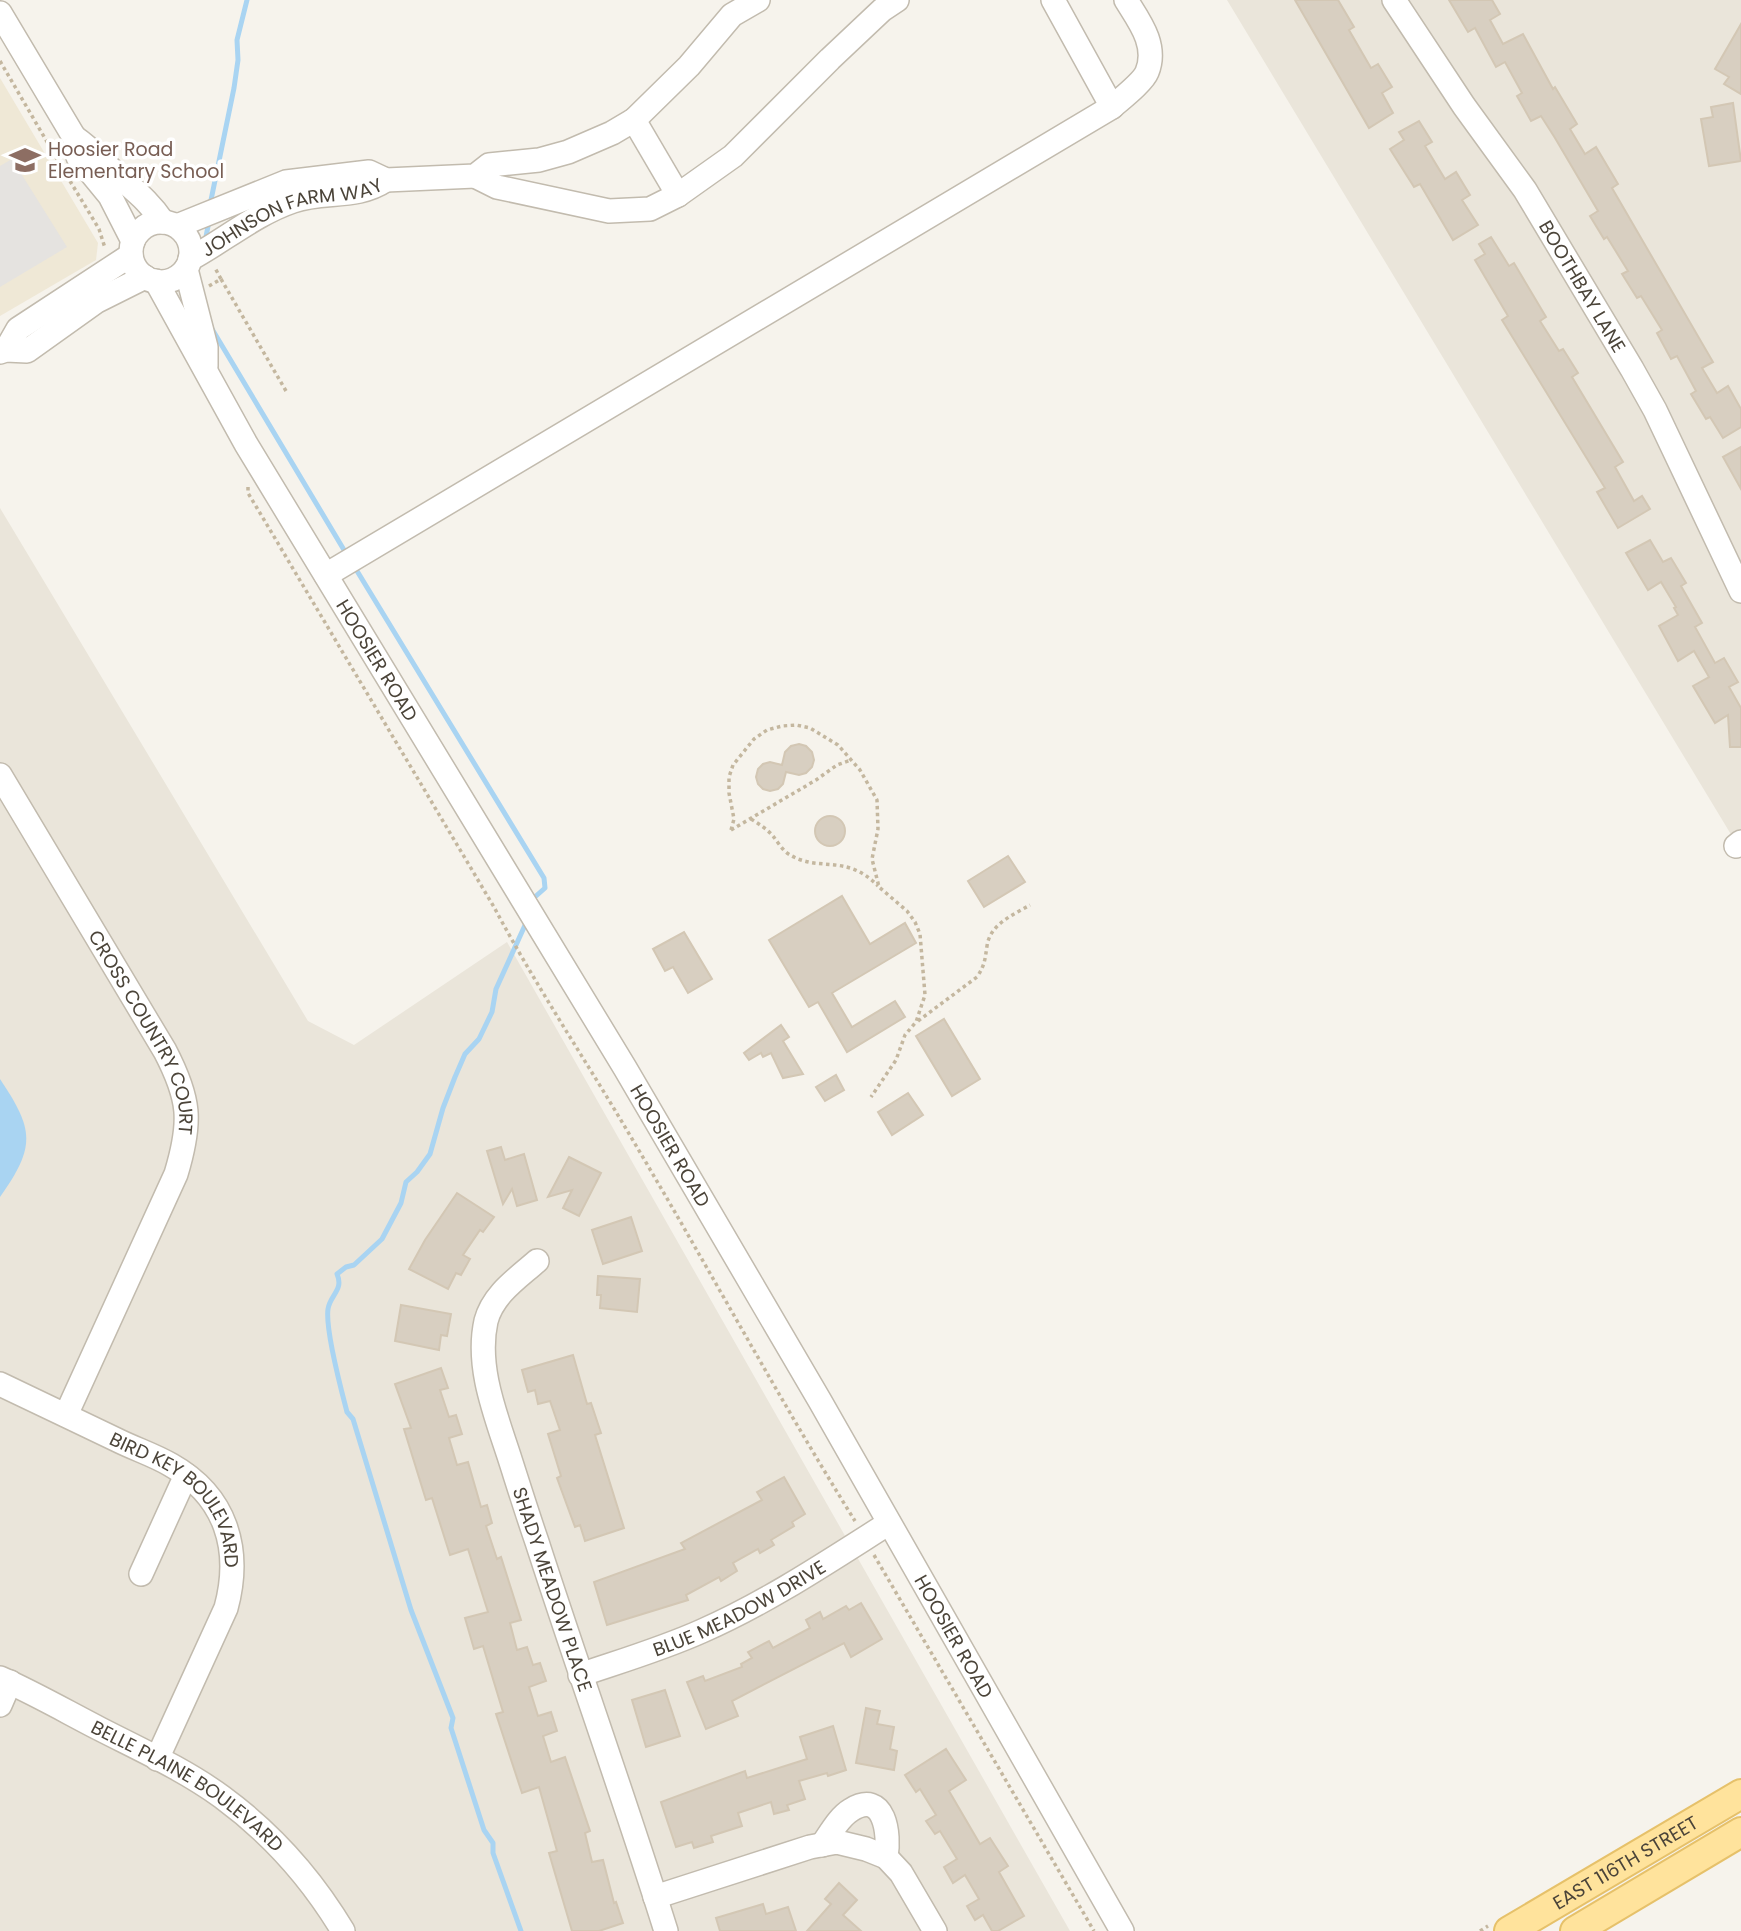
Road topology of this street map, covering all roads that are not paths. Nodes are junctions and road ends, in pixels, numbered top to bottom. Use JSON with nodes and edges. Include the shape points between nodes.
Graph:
{"nodes":[{"id":1,"x":758,"y":0,"type":"edge"},
{"id":2,"x":897,"y":0,"type":"edge"},
{"id":3,"x":1053,"y":0,"type":"edge"},
{"id":4,"x":1126,"y":0,"type":"edge"},
{"id":5,"x":1394,"y":0,"type":"edge"},
{"id":6,"x":0,"y":13,"type":"edge"},
{"id":7,"x":1112,"y":107,"type":"junction"},
{"id":8,"x":634,"y":120,"type":"junction"},
{"id":9,"x":74,"y":137,"type":"junction"},
{"id":10,"x":475,"y":176,"type":"junction"},
{"id":11,"x":386,"y":180,"type":"junction"},
{"id":12,"x":678,"y":195,"type":"junction"},
{"id":13,"x":170,"y":224,"type":"junction"},
{"id":14,"x":132,"y":248,"type":"junction"},
{"id":15,"x":188,"y":264,"type":"junction"},
{"id":16,"x":150,"y":279,"type":"junction"},
{"id":17,"x":3,"y":351,"type":"edge"},
{"id":18,"x":206,"y":369,"type":"junction"},
{"id":19,"x":326,"y":575,"type":"junction"},
{"id":20,"x":1741,"y":591,"type":"edge"},
{"id":21,"x":0,"y":775,"type":"edge"},
{"id":22,"x":537,"y":1261,"type":"dead end"},
{"id":23,"x":0,"y":1384,"type":"edge"},
{"id":24,"x":66,"y":1415,"type":"junction"},
{"id":25,"x":186,"y":1475,"type":"junction"},
{"id":26,"x":889,"y":1523,"type":"junction"},
{"id":27,"x":141,"y":1574,"type":"dead end"},
{"id":28,"x":580,"y":1675,"type":"junction"},
{"id":29,"x":5,"y":1680,"type":"edge"},
{"id":30,"x":0,"y":1706,"type":"edge"},
{"id":31,"x":157,"y":1759,"type":"junction"},
{"id":32,"x":1741,"y":1794,"type":"edge"},
{"id":33,"x":1741,"y":1832,"type":"edge"},
{"id":34,"x":821,"y":1845,"type":"junction"},
{"id":35,"x":886,"y":1857,"type":"junction"},
{"id":36,"x":655,"y":1896,"type":"junction"},
{"id":37,"x":336,"y":1928,"type":"edge"},
{"id":38,"x":666,"y":1931,"type":"edge"},
{"id":39,"x":935,"y":1931,"type":"edge"},
{"id":40,"x":1122,"y":1931,"type":"edge"},
{"id":41,"x":1509,"y":1931,"type":"edge"},
{"id":42,"x":1575,"y":1931,"type":"edge"}],
"edges":[{"from":1,"to":8,"type":"street","via":[[732,16]]},
{"from":2,"to":12,"type":"street","via":[[830,58],[733,156]]},
{"from":3,"to":7,"type":"street"},
{"from":4,"to":7,"type":"street","via":[[1146,32],[1151,52],[1147,73]]},
{"from":5,"to":20,"type":"street","name":"BOOTHBAY LANE","via":[[1525,190],[1632,369]]},
{"from":6,"to":9,"type":"street"},
{"from":7,"to":19,"type":"street"},
{"from":8,"to":10,"type":"street","via":[[568,152],[489,165]]},
{"from":8,"to":12,"type":"street"},
{"from":9,"to":13,"type":"street"},
{"from":9,"to":14,"type":"street","via":[[78,158],[110,196]]},
{"from":10,"to":11,"type":"street"},
{"from":10,"to":12,"type":"street","via":[[497,187],[609,211],[650,209]]},
{"from":11,"to":13,"type":"street","name":"JOHNSON FARM WAY","via":[[369,173],[286,183]]},
{"from":11,"to":15,"type":"street","name":"JOHNSON FARM WAY","via":[[370,190],[297,200],[270,209]]},
{"from":13,"to":14,"type":"street","via":[[141,229]]},
{"from":13,"to":15,"type":"street","via":[[189,241]]},
{"from":14,"to":16,"type":"street","via":[[134,265]]},
{"from":14,"to":17,"type":"street","via":[[100,276],[18,329]]},
{"from":15,"to":16,"type":"street","via":[[169,281]]},
{"from":15,"to":18,"type":"street","name":"HOOSIER ROAD","via":[[206,347]]},
{"from":16,"to":17,"type":"street","via":[[97,301],[27,351]]},
{"from":16,"to":18,"type":"street","name":"HOOSIER ROAD"},
{"from":18,"to":19,"type":"street","name":"HOOSIER ROAD"},
{"from":19,"to":26,"type":"street","name":"HOOSIER ROAD","via":[[625,1068]]},
{"from":21,"to":24,"type":"street","name":"CROSS COUNTRY COURT","via":[[165,1051],[179,1077],[188,1123],[176,1174]]},
{"from":22,"to":28,"type":"street","name":"SHADY MEADOW PLACE","via":[[490,1309],[484,1374]]},
{"from":23,"to":24,"type":"street","name":"BIRD KEY BOULEVARD"},
{"from":24,"to":25,"type":"street","name":"BIRD KEY BOULEVARD"},
{"from":25,"to":27,"type":"street"},
{"from":25,"to":31,"type":"street","name":"BIRD KEY BOULEVARD","via":[[214,1503],[223,1520],[231,1543],[232,1588]]},
{"from":26,"to":28,"type":"street","name":"BLUE MEADOW DRIVE","via":[[703,1631]]},
{"from":26,"to":40,"type":"street","name":"HOOSIER ROAD"},
{"from":28,"to":36,"type":"street","name":"SHADY MEADOW PLACE"},
{"from":29,"to":30,"type":"street"},
{"from":29,"to":31,"type":"street","name":"BELLE PLAINE BOULEVARD"},
{"from":31,"to":37,"type":"street","name":"BELLE PLAINE BOULEVARD","via":[[220,1796],[264,1832],[318,1892]]},
{"from":32,"to":41,"type":"main road","name":"EAST 116TH STREET"},
{"from":33,"to":42,"type":"main road","name":"EAST 116TH STREET"},
{"from":34,"to":35,"type":"street","via":[[837,1842]]},
{"from":34,"to":35,"type":"street","via":[[849,1811],[873,1806],[887,1826]]},
{"from":34,"to":36,"type":"street"},
{"from":35,"to":39,"type":"street","via":[[901,1873]]},
{"from":36,"to":38,"type":"street","name":"SHADY MEADOW PLACE"}]}
